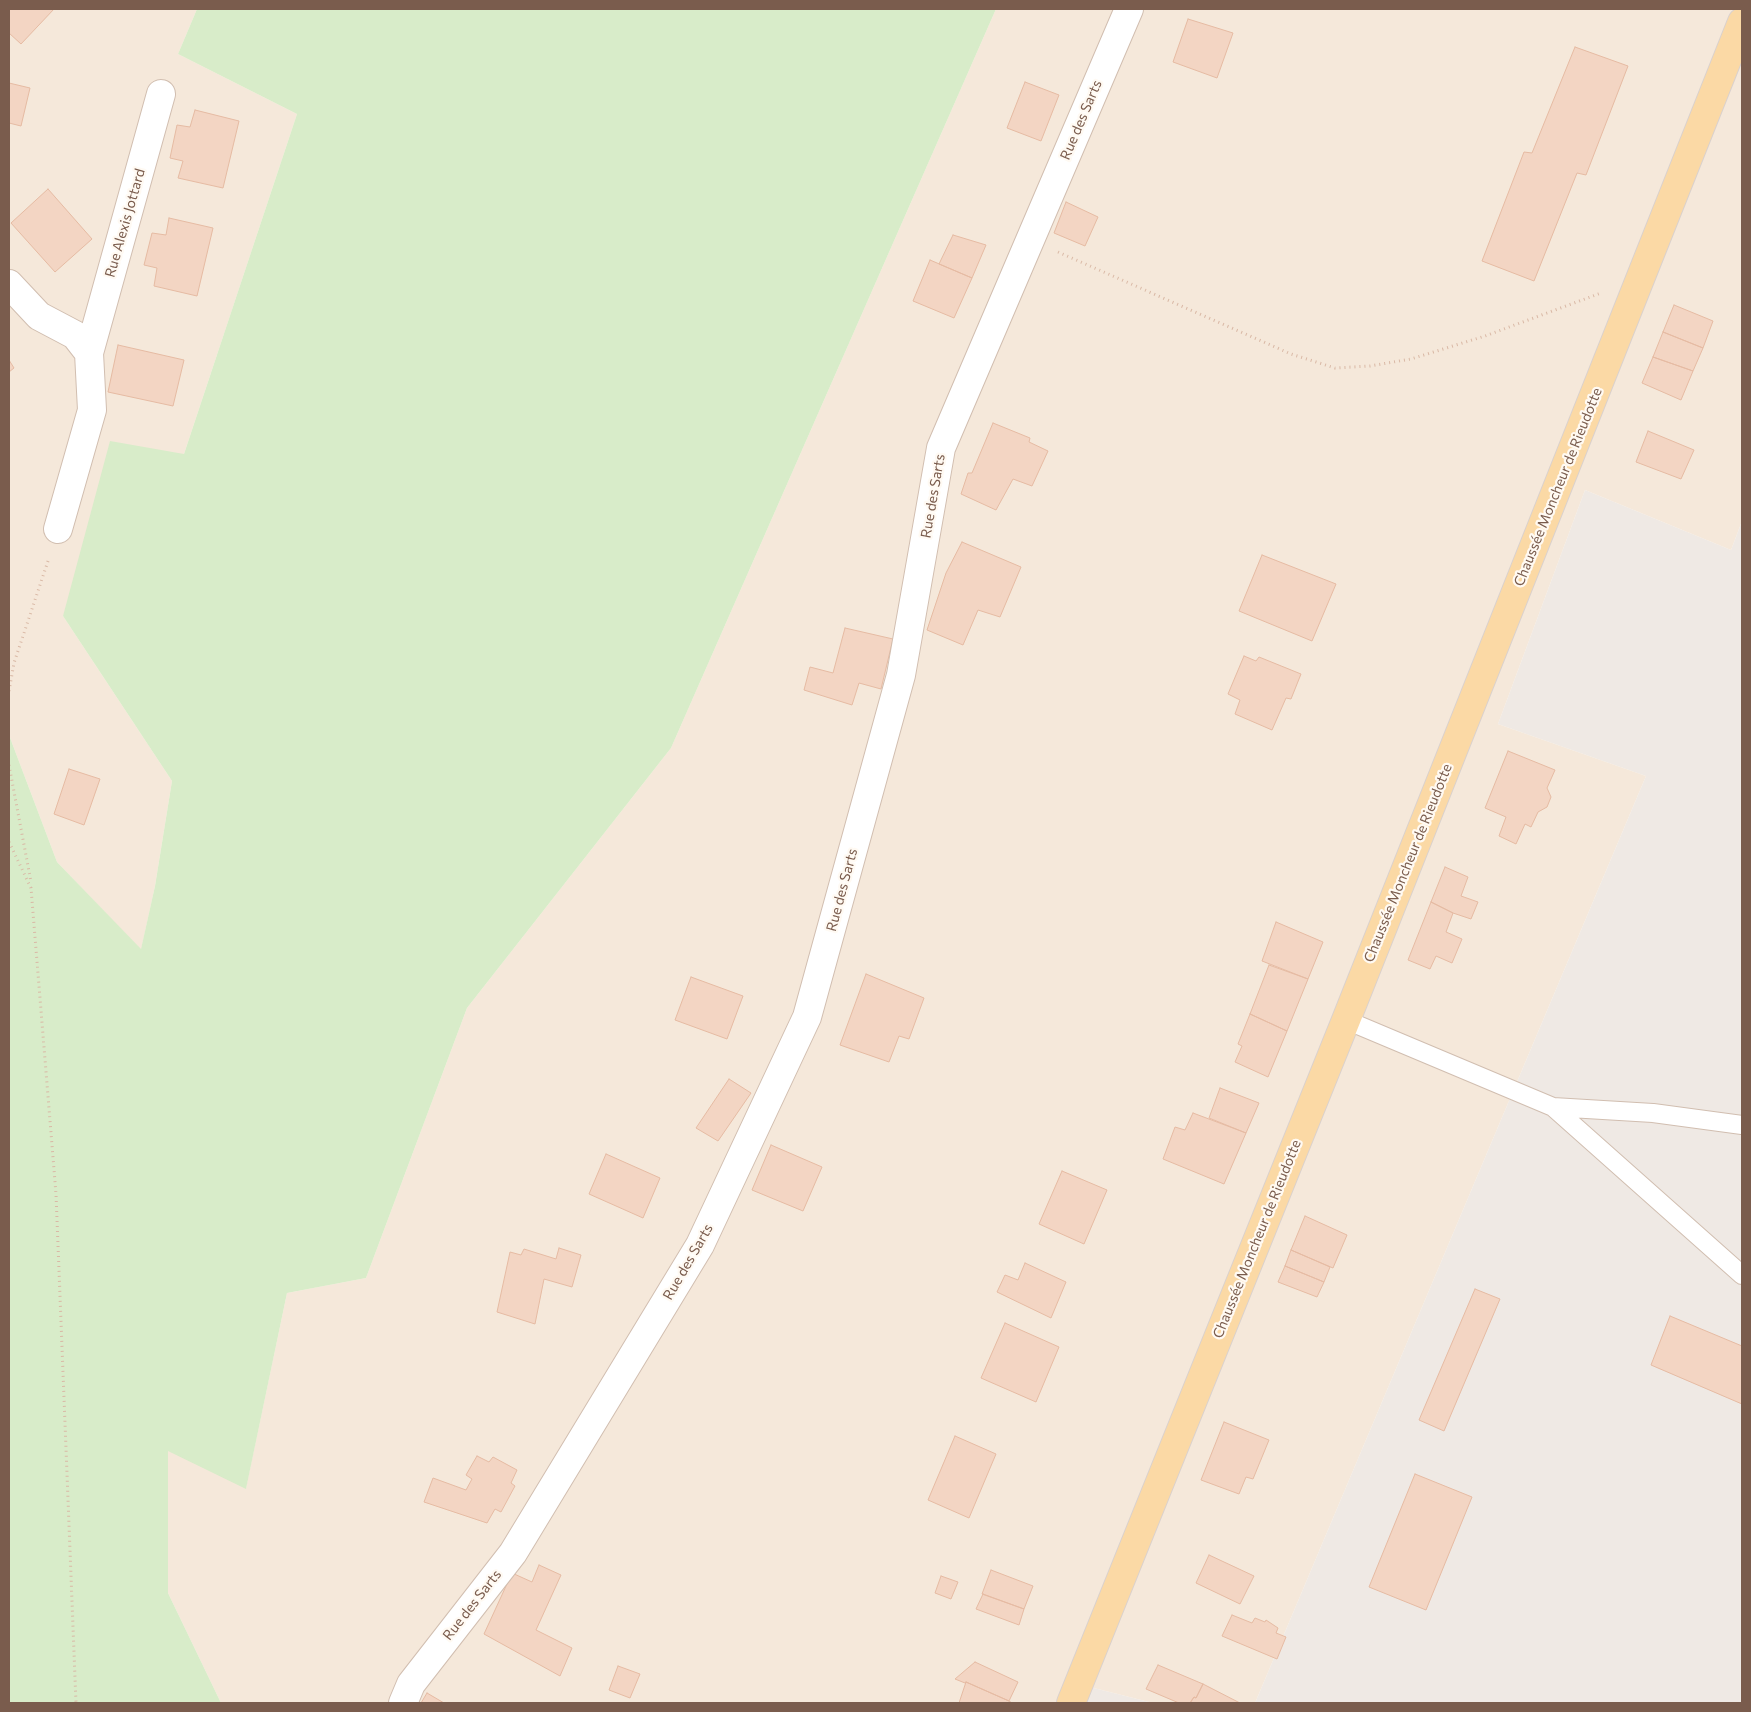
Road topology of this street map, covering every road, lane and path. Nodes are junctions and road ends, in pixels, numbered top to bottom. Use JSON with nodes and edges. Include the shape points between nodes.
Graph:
{"nodes":[{"id":1,"x":1129,"y":9,"type":"edge"},
{"id":2,"x":1742,"y":22,"type":"edge"},
{"id":3,"x":161,"y":94,"type":"dead end"},
{"id":4,"x":1030,"y":240,"type":"junction"},
{"id":5,"x":1641,"y":278,"type":"junction"},
{"id":6,"x":9,"y":284,"type":"edge"},
{"id":7,"x":89,"y":353,"type":"junction"},
{"id":8,"x":58,"y":529,"type":"joint"},
{"id":9,"x":9,"y":690,"type":"edge"},
{"id":10,"x":9,"y":765,"type":"edge"},
{"id":11,"x":9,"y":842,"type":"edge"},
{"id":12,"x":32,"y":888,"type":"junction"},
{"id":13,"x":1346,"y":1020,"type":"junction"},
{"id":14,"x":1553,"y":1108,"type":"junction"},
{"id":15,"x":1742,"y":1125,"type":"edge"},
{"id":16,"x":1742,"y":1274,"type":"edge"},
{"id":17,"x":76,"y":1703,"type":"edge"},
{"id":18,"x":403,"y":1703,"type":"edge"},
{"id":19,"x":1071,"y":1703,"type":"edge"}],
"edges":[{"from":1,"to":4,"type":"street","name":"Rue des Sarts"},
{"from":2,"to":5,"type":"main road","name":"Chaussée Moncheur de Rieudotte"},
{"from":3,"to":7,"type":"street","name":"Rue Alexis Jottard"},
{"from":4,"to":5,"type":"path","via":[[1291,354],[1335,368],[1411,359],[1485,336]]},
{"from":4,"to":18,"type":"street","name":"Rue des Sarts","via":[[941,448],[901,675],[807,1016],[700,1245],[513,1553],[411,1684]]},
{"from":5,"to":13,"type":"main road","name":"Chaussée Moncheur de Rieudotte"},
{"from":6,"to":7,"type":"street","via":[[39,316],[75,334]]},
{"from":7,"to":8,"type":"street","name":"Rue Alexis Jottard","via":[[92,410]]},
{"from":8,"to":9,"type":"path","via":[[14,663]]},
{"from":10,"to":12,"type":"path"},
{"from":11,"to":12,"type":"path"},
{"from":12,"to":17,"type":"path","via":[[56,1194]]},
{"from":13,"to":14,"type":"lane"},
{"from":13,"to":19,"type":"main road","name":"Chaussée Moncheur de Rieudotte"},
{"from":14,"to":15,"type":"lane","via":[[1652,1113]]},
{"from":14,"to":16,"type":"lane"}]}
